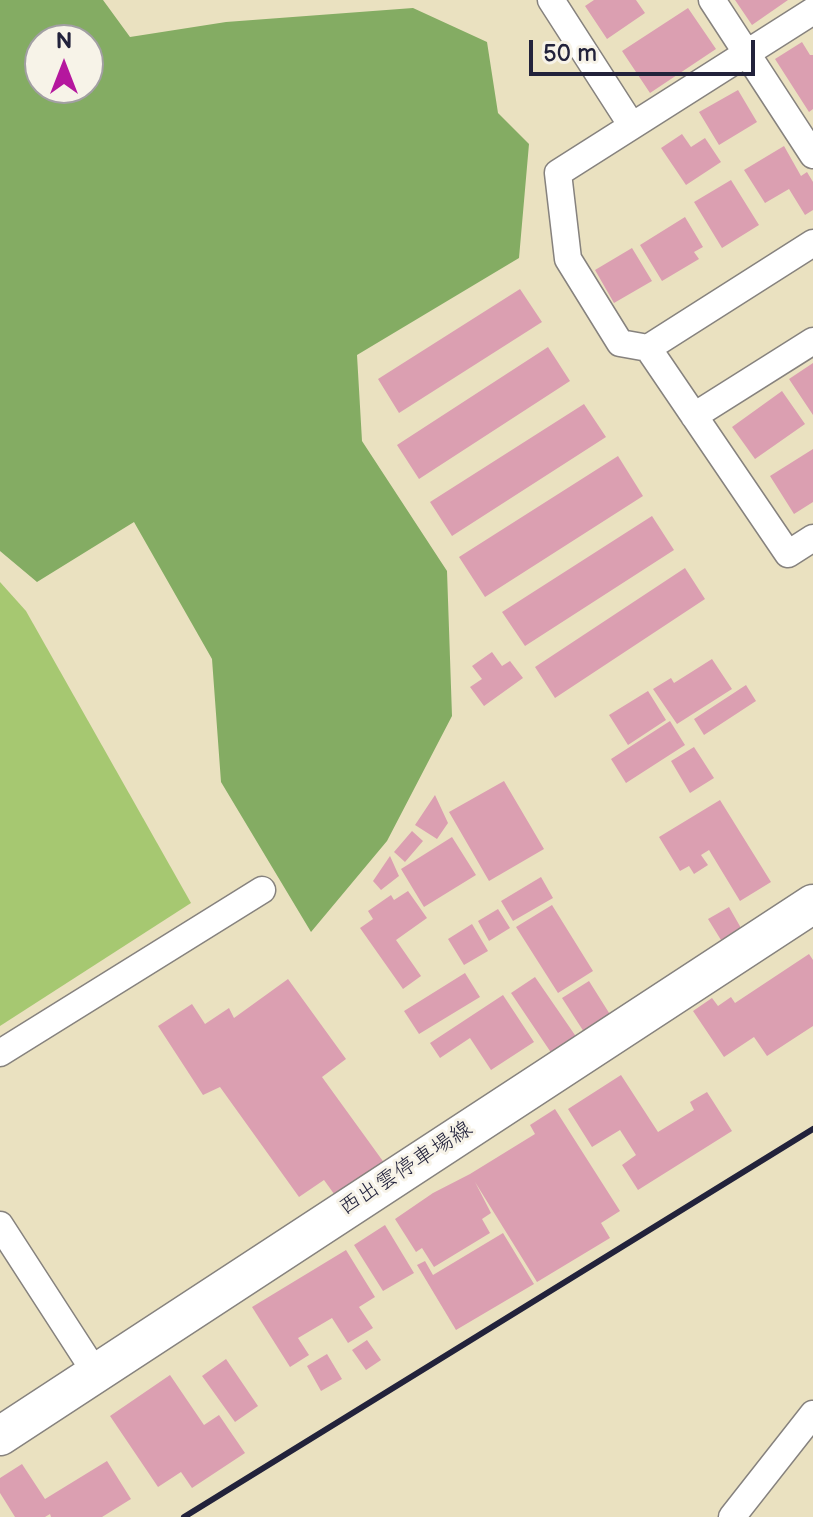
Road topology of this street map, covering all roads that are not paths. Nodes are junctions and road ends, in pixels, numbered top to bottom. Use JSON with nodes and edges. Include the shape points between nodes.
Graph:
{"nodes":[{"id":1,"x":551,"y":0,"type":"edge"},
{"id":2,"x":712,"y":0,"type":"edge"},
{"id":3,"x":813,"y":11,"type":"edge"},
{"id":4,"x":746,"y":53,"type":"junction"},
{"id":5,"x":632,"y":126,"type":"junction"},
{"id":6,"x":813,"y":155,"type":"edge"},
{"id":7,"x":813,"y":243,"type":"edge"},
{"id":8,"x":813,"y":341,"type":"edge"},
{"id":9,"x":648,"y":348,"type":"junction"},
{"id":10,"x":694,"y":416,"type":"junction"},
{"id":11,"x":813,"y":538,"type":"edge"},
{"id":12,"x":262,"y":890,"type":"dead end"},
{"id":13,"x":813,"y":904,"type":"edge"},
{"id":14,"x":0,"y":1053,"type":"edge"},
{"id":15,"x":0,"y":1225,"type":"edge"},
{"id":16,"x":95,"y":1372,"type":"junction"},
{"id":17,"x":813,"y":1414,"type":"edge"},
{"id":18,"x":0,"y":1436,"type":"edge"},
{"id":19,"x":732,"y":1517,"type":"edge"}],
"edges":[{"from":1,"to":5,"type":"street"},
{"from":2,"to":4,"type":"street"},
{"from":3,"to":4,"type":"street"},
{"from":4,"to":5,"type":"street"},
{"from":4,"to":6,"type":"street"},
{"from":5,"to":9,"type":"street","via":[[558,173],[568,259],[620,343]]},
{"from":7,"to":9,"type":"street"},
{"from":8,"to":10,"type":"street"},
{"from":9,"to":10,"type":"street"},
{"from":10,"to":11,"type":"street","via":[[788,554]]},
{"from":12,"to":14,"type":"street"},
{"from":13,"to":16,"type":"main road","name":"西出雲停車場線"},
{"from":15,"to":16,"type":"street"},
{"from":16,"to":18,"type":"main road","name":"西出雲停車場線"},
{"from":17,"to":19,"type":"street"}]}
